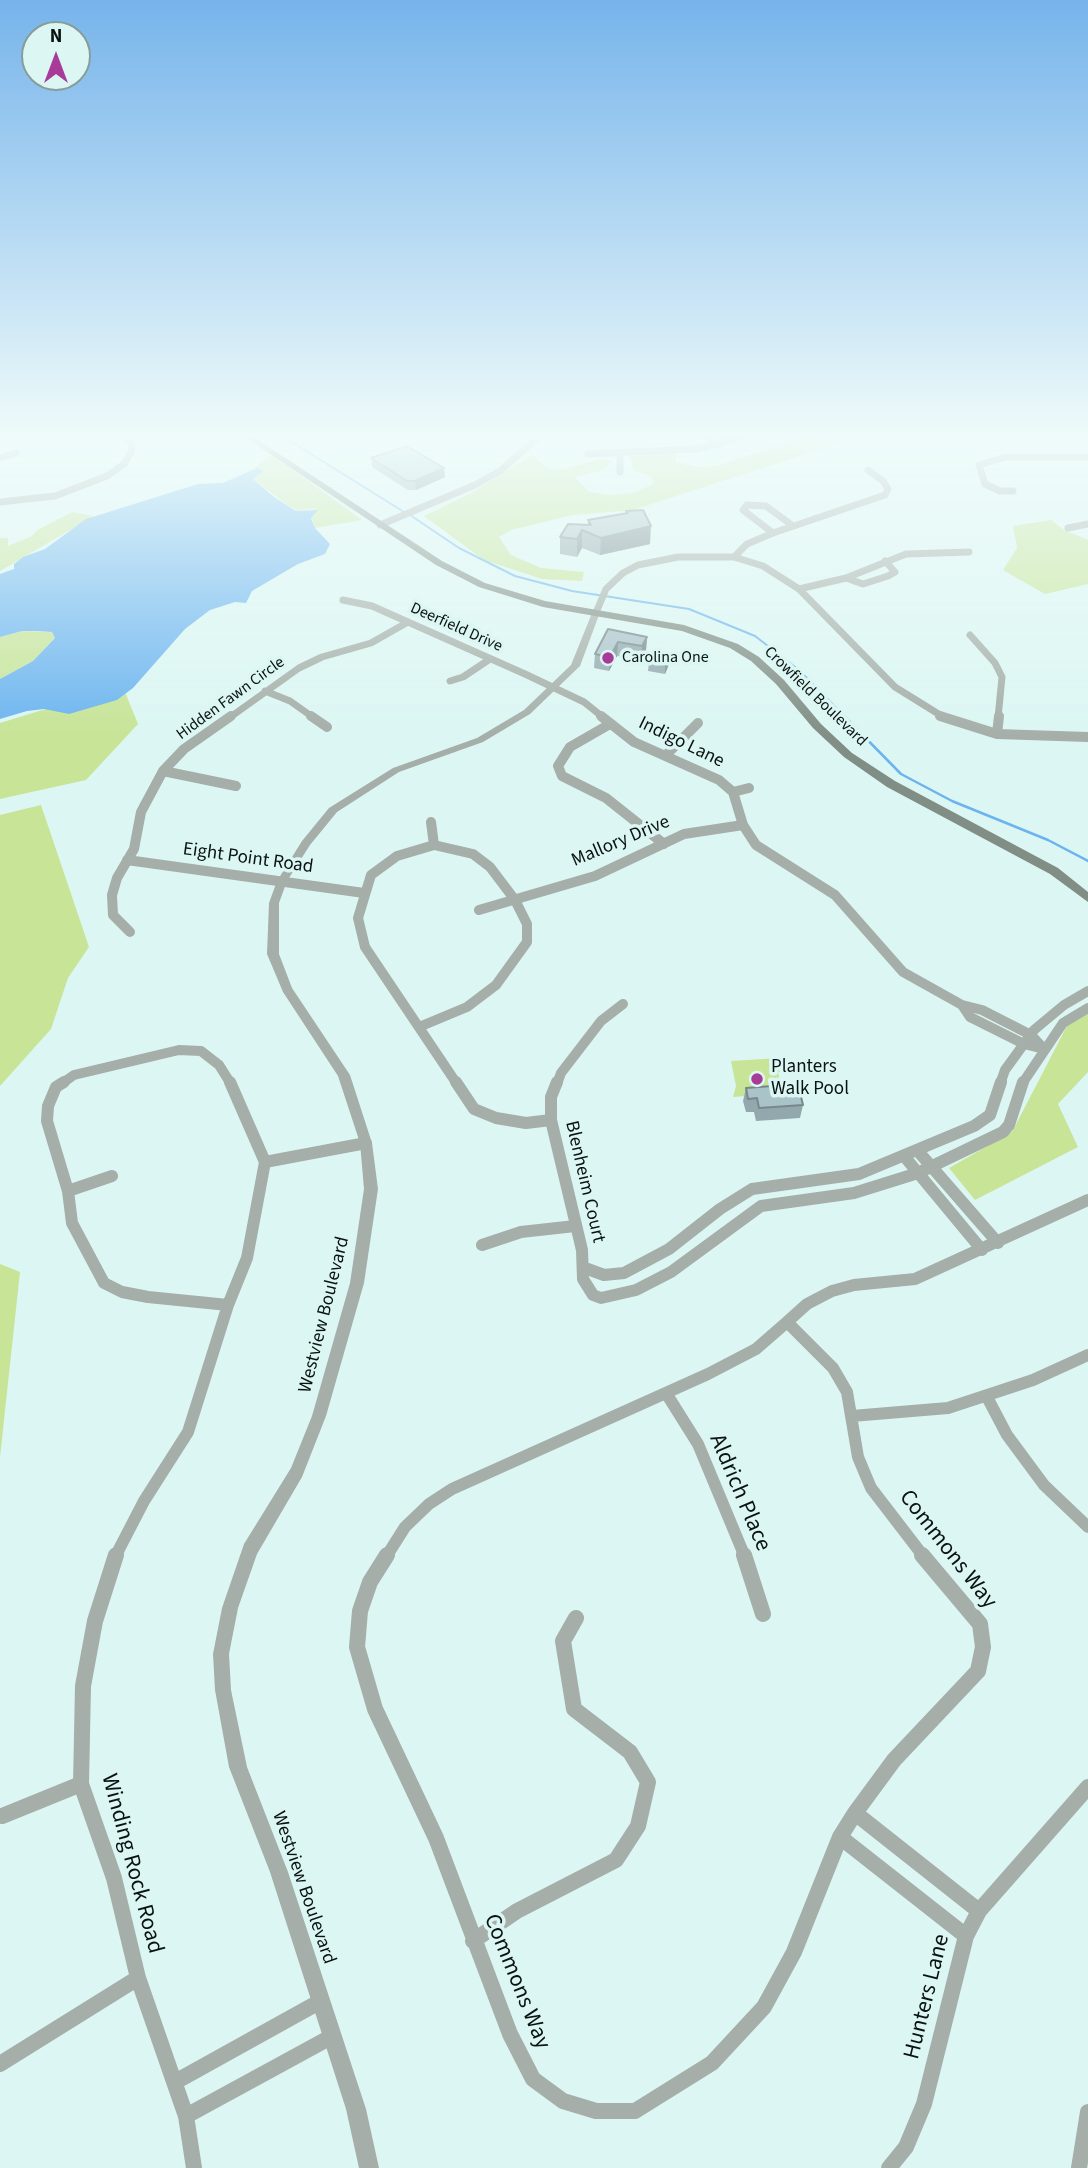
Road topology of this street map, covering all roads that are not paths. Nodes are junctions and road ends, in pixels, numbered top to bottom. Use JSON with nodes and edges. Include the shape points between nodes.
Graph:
{"nodes":[{"id":1,"x":396,"y":535,"type":"edge"},
{"id":2,"x":770,"y":535,"type":"edge"},
{"id":3,"x":969,"y":552,"type":"dead end"},
{"id":4,"x":734,"y":557,"type":"junction"},
{"id":5,"x":885,"y":561,"type":"junction"},
{"id":6,"x":846,"y":579,"type":"junction"},
{"id":7,"x":799,"y":589,"type":"junction"},
{"id":8,"x":343,"y":600,"type":"dead end"},
{"id":9,"x":595,"y":615,"type":"junction"},
{"id":10,"x":408,"y":622,"type":"junction"},
{"id":11,"x":970,"y":635,"type":"dead end"},
{"id":12,"x":490,"y":659,"type":"junction"},
{"id":13,"x":450,"y":681,"type":"dead end"},
{"id":14,"x":555,"y":688,"type":"junction"},
{"id":15,"x":265,"y":691,"type":"junction"},
{"id":16,"x":698,"y":723,"type":"dead end"},
{"id":17,"x":610,"y":724,"type":"junction"},
{"id":18,"x":327,"y":727,"type":"dead end"},
{"id":19,"x":997,"y":734,"type":"junction"},
{"id":20,"x":1088,"y":737,"type":"edge"},
{"id":21,"x":665,"y":756,"type":"junction"},
{"id":22,"x":163,"y":771,"type":"junction"},
{"id":23,"x":236,"y":786,"type":"dead end"},
{"id":24,"x":749,"y":788,"type":"dead end"},
{"id":25,"x":733,"y":792,"type":"junction"},
{"id":26,"x":430,"y":822,"type":"dead end"},
{"id":27,"x":743,"y":825,"type":"junction"},
{"id":28,"x":664,"y":844,"type":"junction"},
{"id":29,"x":434,"y":845,"type":"junction"},
{"id":30,"x":127,"y":860,"type":"junction"},
{"id":31,"x":282,"y":881,"type":"junction"},
{"id":32,"x":364,"y":893,"type":"junction"},
{"id":33,"x":1088,"y":898,"type":"edge"},
{"id":34,"x":514,"y":900,"type":"junction"},
{"id":35,"x":479,"y":910,"type":"dead end"},
{"id":36,"x":130,"y":932,"type":"dead end"},
{"id":37,"x":1088,"y":991,"type":"edge"},
{"id":38,"x":623,"y":1004,"type":"dead end"},
{"id":39,"x":1088,"y":1009,"type":"edge"},
{"id":40,"x":419,"y":1027,"type":"junction"},
{"id":41,"x":1027,"y":1040,"type":"junction"},
{"id":42,"x":1044,"y":1049,"type":"junction"},
{"id":43,"x":551,"y":1120,"type":"junction"},
{"id":44,"x":366,"y":1143,"type":"junction"},
{"id":45,"x":918,"y":1150,"type":"junction"},
{"id":46,"x":904,"y":1156,"type":"junction"},
{"id":47,"x":265,"y":1162,"type":"junction"},
{"id":48,"x":932,"y":1167,"type":"junction"},
{"id":49,"x":918,"y":1173,"type":"junction"},
{"id":50,"x":112,"y":1176,"type":"dead end"},
{"id":51,"x":815,"y":1180,"type":"junction"},
{"id":52,"x":772,"y":1186,"type":"junction"},
{"id":53,"x":68,"y":1191,"type":"junction"},
{"id":54,"x":822,"y":1198,"type":"junction"},
{"id":55,"x":1088,"y":1200,"type":"edge"},
{"id":56,"x":778,"y":1203,"type":"junction"},
{"id":57,"x":575,"y":1226,"type":"junction"},
{"id":58,"x":998,"y":1243,"type":"junction"},
{"id":59,"x":482,"y":1245,"type":"dead end"},
{"id":60,"x":982,"y":1250,"type":"junction"},
{"id":61,"x":585,"y":1268,"type":"junction"},
{"id":62,"x":228,"y":1305,"type":"junction"},
{"id":63,"x":786,"y":1322,"type":"junction"},
{"id":64,"x":1088,"y":1355,"type":"edge"},
{"id":65,"x":666,"y":1393,"type":"junction"},
{"id":66,"x":986,"y":1397,"type":"junction"},
{"id":67,"x":852,"y":1416,"type":"junction"},
{"id":68,"x":1088,"y":1527,"type":"edge"},
{"id":69,"x":763,"y":1614,"type":"dead end"},
{"id":70,"x":576,"y":1618,"type":"dead end"},
{"id":71,"x":81,"y":1784,"type":"junction"},
{"id":72,"x":1088,"y":1787,"type":"edge"},
{"id":73,"x":855,"y":1813,"type":"junction"},
{"id":74,"x":2,"y":1816,"type":"dead end"},
{"id":75,"x":840,"y":1837,"type":"junction"},
{"id":76,"x":979,"y":1911,"type":"junction"},
{"id":77,"x":966,"y":1936,"type":"junction"},
{"id":78,"x":473,"y":1941,"type":"junction"},
{"id":79,"x":138,"y":1978,"type":"junction"},
{"id":80,"x":321,"y":2001,"type":"junction"},
{"id":81,"x":331,"y":2037,"type":"junction"},
{"id":82,"x":0,"y":2064,"type":"edge"},
{"id":83,"x":176,"y":2082,"type":"junction"},
{"id":84,"x":1088,"y":2112,"type":"edge"},
{"id":85,"x":186,"y":2116,"type":"junction"},
{"id":86,"x":194,"y":2168,"type":"edge"},
{"id":87,"x":369,"y":2168,"type":"edge"},
{"id":88,"x":889,"y":2168,"type":"edge"},
{"id":89,"x":1079,"y":2168,"type":"edge"}],
"edges":[{"from":1,"to":9,"type":"main road","name":"Crowfield Boulevard","via":[[482,585]]},
{"from":2,"to":4,"type":"street","via":[[747,544]]},
{"from":3,"to":5,"type":"street","via":[[925,551]]},
{"from":4,"to":7,"type":"street","via":[[763,566]]},
{"from":4,"to":9,"type":"street","via":[[655,560],[623,573],[603,596]]},
{"from":5,"to":6,"type":"street"},
{"from":5,"to":6,"type":"street","via":[[895,572],[888,576],[863,584]]},
{"from":6,"to":7,"type":"street"},
{"from":7,"to":19,"type":"street","via":[[895,687],[940,716]]},
{"from":8,"to":10,"type":"street","name":"Deerfield Drive","via":[[373,606]]},
{"from":9,"to":14,"type":"street","name":"Westview Boulevard","via":[[575,666]]},
{"from":9,"to":33,"type":"main road","name":"Crowfield Boulevard","via":[[684,628],[734,646],[780,682],[848,755],[902,790],[1054,871]]},
{"from":10,"to":12,"type":"street","name":"Deerfield Drive"},
{"from":10,"to":15,"type":"street","name":"Hidden Fawn Circle","via":[[371,643],[299,668]]},
{"from":11,"to":19,"type":"street","via":[[1002,677]]},
{"from":12,"to":13,"type":"street"},
{"from":12,"to":14,"type":"street","name":"Deerfield Drive"},
{"from":14,"to":17,"type":"street","name":"Indigo Lane","via":[[584,702]]},
{"from":14,"to":31,"type":"street","name":"Westview Boulevard","via":[[500,730],[396,770],[356,793],[319,825]]},
{"from":15,"to":18,"type":"street","via":[[290,701]]},
{"from":15,"to":22,"type":"street","name":"Hidden Fawn Circle","via":[[184,749]]},
{"from":16,"to":21,"type":"street"},
{"from":17,"to":21,"type":"street","name":"Indigo Lane"},
{"from":17,"to":28,"type":"street","via":[[570,747],[558,766],[562,776],[606,799]]},
{"from":19,"to":20,"type":"street"},
{"from":21,"to":25,"type":"street","name":"Indigo Lane","via":[[702,770]]},
{"from":22,"to":23,"type":"street"},
{"from":22,"to":30,"type":"street","name":"Hidden Fawn Circle","via":[[141,812],[138,836]]},
{"from":24,"to":25,"type":"street"},
{"from":25,"to":27,"type":"street","name":"Indigo Lane"},
{"from":26,"to":29,"type":"street"},
{"from":27,"to":28,"type":"street","name":"Mallory Drive","via":[[694,832]]},
{"from":27,"to":41,"type":"street","name":"Indigo Lane","via":[[755,845],[835,895],[903,972],[962,1005],[970,1017]]},
{"from":28,"to":34,"type":"street","name":"Mallory Drive","via":[[594,876]]},
{"from":29,"to":32,"type":"street","via":[[383,865],[371,875]]},
{"from":29,"to":34,"type":"street","via":[[473,854],[490,867]]},
{"from":30,"to":31,"type":"street","name":"Eight Point Road"},
{"from":30,"to":36,"type":"street","name":"Hidden Fawn Circle","via":[[112,895],[113,915]]},
{"from":31,"to":32,"type":"street","name":"Eight Point Road"},
{"from":31,"to":44,"type":"street","name":"Westview Boulevard","via":[[274,903],[273,954],[287,989],[344,1076]]},
{"from":32,"to":40,"type":"street","via":[[358,918],[365,947]]},
{"from":34,"to":35,"type":"street","name":"Mallory Drive"},
{"from":34,"to":40,"type":"street","via":[[527,924],[527,942],[496,985],[467,1007]]},
{"from":37,"to":41,"type":"street","via":[[1056,1010]]},
{"from":38,"to":43,"type":"street","name":"Blenheim Court","via":[[601,1021],[561,1073],[551,1097]]},
{"from":39,"to":42,"type":"street","via":[[1063,1023]]},
{"from":40,"to":43,"type":"street","via":[[474,1109],[526,1123]]},
{"from":41,"to":42,"type":"street","name":"Indigo Lane"},
{"from":41,"to":45,"type":"street","via":[[1005,1070],[990,1115]]},
{"from":42,"to":48,"type":"street","via":[[1024,1078],[1009,1125]]},
{"from":43,"to":57,"type":"street","name":"Blenheim Court"},
{"from":44,"to":47,"type":"street"},
{"from":44,"to":80,"type":"street","name":"Westview Boulevard","via":[[371,1189],[357,1283],[319,1416],[297,1472],[250,1550],[230,1608],[221,1654],[238,1767],[279,1872]]},
{"from":45,"to":46,"type":"street"},
{"from":45,"to":48,"type":"street"},
{"from":46,"to":49,"type":"street"},
{"from":46,"to":51,"type":"street","via":[[859,1174]]},
{"from":47,"to":53,"type":"street","via":[[236,1089],[219,1065],[201,1051],[179,1049],[92,1070],[56,1087],[47,1121]]},
{"from":47,"to":62,"type":"street","name":"Winding Rock Road","via":[[247,1258]]},
{"from":48,"to":49,"type":"street"},
{"from":48,"to":58,"type":"street"},
{"from":49,"to":54,"type":"street","via":[[853,1194]]},
{"from":49,"to":60,"type":"street"},
{"from":50,"to":53,"type":"street"},
{"from":51,"to":52,"type":"street"},
{"from":51,"to":54,"type":"street"},
{"from":52,"to":56,"type":"street"},
{"from":52,"to":61,"type":"street","via":[[741,1194],[651,1261],[612,1275]]},
{"from":53,"to":62,"type":"street","via":[[72,1223],[104,1283],[148,1297]]},
{"from":54,"to":56,"type":"street"},
{"from":55,"to":58,"type":"street","name":"Commons Way"},
{"from":56,"to":61,"type":"street","name":"Blenheim Court","via":[[751,1212],[670,1272],[611,1298],[593,1295],[583,1279]]},
{"from":57,"to":59,"type":"street","via":[[521,1232]]},
{"from":57,"to":61,"type":"street","name":"Blenheim Court"},
{"from":58,"to":60,"type":"street","name":"Commons Way"},
{"from":60,"to":63,"type":"street","name":"Commons Way","via":[[915,1279],[832,1291]]},
{"from":62,"to":71,"type":"street","name":"Winding Rock Road","via":[[188,1432],[114,1559],[83,1686]]},
{"from":63,"to":65,"type":"street","name":"Commons Way","via":[[756,1349]]},
{"from":63,"to":67,"type":"street","name":"Commons Way","via":[[833,1368],[847,1392]]},
{"from":64,"to":66,"type":"street"},
{"from":65,"to":69,"type":"street","name":"Aldrich Place","via":[[698,1444],[741,1545]]},
{"from":65,"to":78,"type":"street","name":"Commons Way","via":[[500,1466],[429,1504],[405,1527],[363,1601],[357,1647],[374,1709],[436,1838]]},
{"from":66,"to":67,"type":"street","via":[[948,1408]]},
{"from":66,"to":68,"type":"street","via":[[1044,1485]]},
{"from":67,"to":73,"type":"street","name":"Commons Way","via":[[858,1457],[871,1488],[980,1624],[983,1647],[978,1671],[894,1759]]},
{"from":70,"to":78,"type":"street","via":[[563,1641],[574,1709],[630,1752],[648,1782],[638,1826],[616,1860],[517,1911]]},
{"from":71,"to":74,"type":"street"},
{"from":71,"to":79,"type":"street","name":"Winding Rock Road","via":[[114,1878]]},
{"from":72,"to":76,"type":"street","name":"Hunters Lane"},
{"from":73,"to":75,"type":"street","name":"Commons Way"},
{"from":73,"to":76,"type":"street"},
{"from":75,"to":77,"type":"street"},
{"from":75,"to":78,"type":"street","name":"Commons Way","via":[[794,1952],[764,2007],[712,2063],[635,2111],[596,2111],[563,2101],[533,2079],[510,2035]]},
{"from":76,"to":77,"type":"street","name":"Hunters Lane"},
{"from":77,"to":88,"type":"street","name":"Hunters Lane","via":[[925,2104],[906,2147]]},
{"from":79,"to":82,"type":"street"},
{"from":79,"to":83,"type":"street","name":"Winding Rock Road"},
{"from":80,"to":81,"type":"street","name":"Westview Boulevard"},
{"from":80,"to":83,"type":"street"},
{"from":81,"to":85,"type":"street"},
{"from":81,"to":87,"type":"street","name":"Westview Boulevard","via":[[356,2109]]},
{"from":83,"to":85,"type":"street","name":"Winding Rock Road"},
{"from":84,"to":89,"type":"street"},
{"from":85,"to":86,"type":"street","name":"Winding Rock Road"}]}
